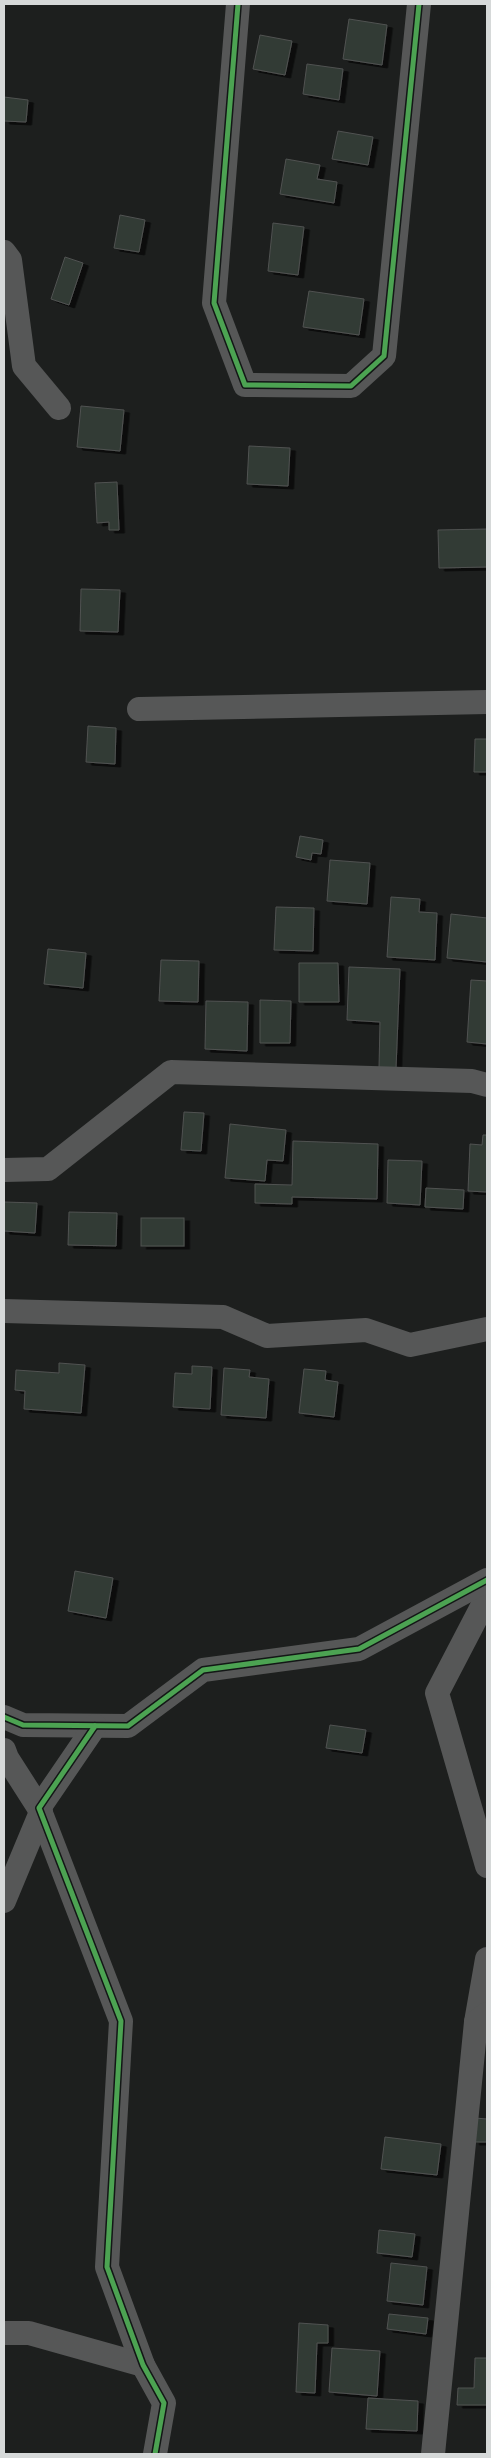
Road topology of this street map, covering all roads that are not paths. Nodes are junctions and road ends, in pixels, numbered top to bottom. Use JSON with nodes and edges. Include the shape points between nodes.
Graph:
{"nodes":[{"id":1,"x":238,"y":4,"type":"edge"},
{"id":2,"x":419,"y":4,"type":"edge"},
{"id":3,"x":4,"y":252,"type":"edge"},
{"id":4,"x":59,"y":408,"type":"dead end"},
{"id":5,"x":487,"y":702,"type":"edge"},
{"id":6,"x":139,"y":710,"type":"dead end"},
{"id":7,"x":487,"y":1085,"type":"edge"},
{"id":8,"x":4,"y":1170,"type":"edge"},
{"id":9,"x":4,"y":1311,"type":"edge"},
{"id":10,"x":487,"y":1329,"type":"edge"},
{"id":11,"x":487,"y":1580,"type":"edge"},
{"id":12,"x":487,"y":1597,"type":"edge"},
{"id":13,"x":4,"y":1717,"type":"edge"},
{"id":14,"x":95,"y":1726,"type":"junction"},
{"id":15,"x":4,"y":1750,"type":"edge"},
{"id":16,"x":40,"y":1810,"type":"junction"},
{"id":17,"x":487,"y":1866,"type":"edge"},
{"id":18,"x":4,"y":1901,"type":"edge"},
{"id":19,"x":487,"y":1959,"type":"edge"},
{"id":20,"x":481,"y":2018,"type":"edge"},
{"id":21,"x":4,"y":2333,"type":"edge"},
{"id":22,"x":143,"y":2365,"type":"junction"},
{"id":23,"x":155,"y":2454,"type":"edge"},
{"id":24,"x":433,"y":2454,"type":"edge"}],
"edges":[{"from":1,"to":2,"type":"street","via":[[214,302],[245,385],[351,386],[384,356]]},
{"from":3,"to":4,"type":"street","via":[[10,260],[24,366]]},
{"from":5,"to":6,"type":"street"},
{"from":7,"to":8,"type":"street","via":[[472,1081],[171,1072],[48,1169]]},
{"from":9,"to":10,"type":"street","via":[[223,1317],[267,1336],[366,1330],[410,1345]]},
{"from":11,"to":14,"type":"street","via":[[359,1649],[203,1670],[128,1726]]},
{"from":12,"to":17,"type":"street","via":[[436,1693]]},
{"from":13,"to":14,"type":"street","via":[[23,1725]]},
{"from":14,"to":16,"type":"street"},
{"from":15,"to":16,"type":"street"},
{"from":16,"to":18,"type":"street"},
{"from":16,"to":22,"type":"street","via":[[121,2021],[107,2267]]},
{"from":19,"to":20,"type":"street"},
{"from":20,"to":24,"type":"street"},
{"from":21,"to":22,"type":"street","via":[[29,2333]]},
{"from":22,"to":23,"type":"street","via":[[164,2402]]}]}
